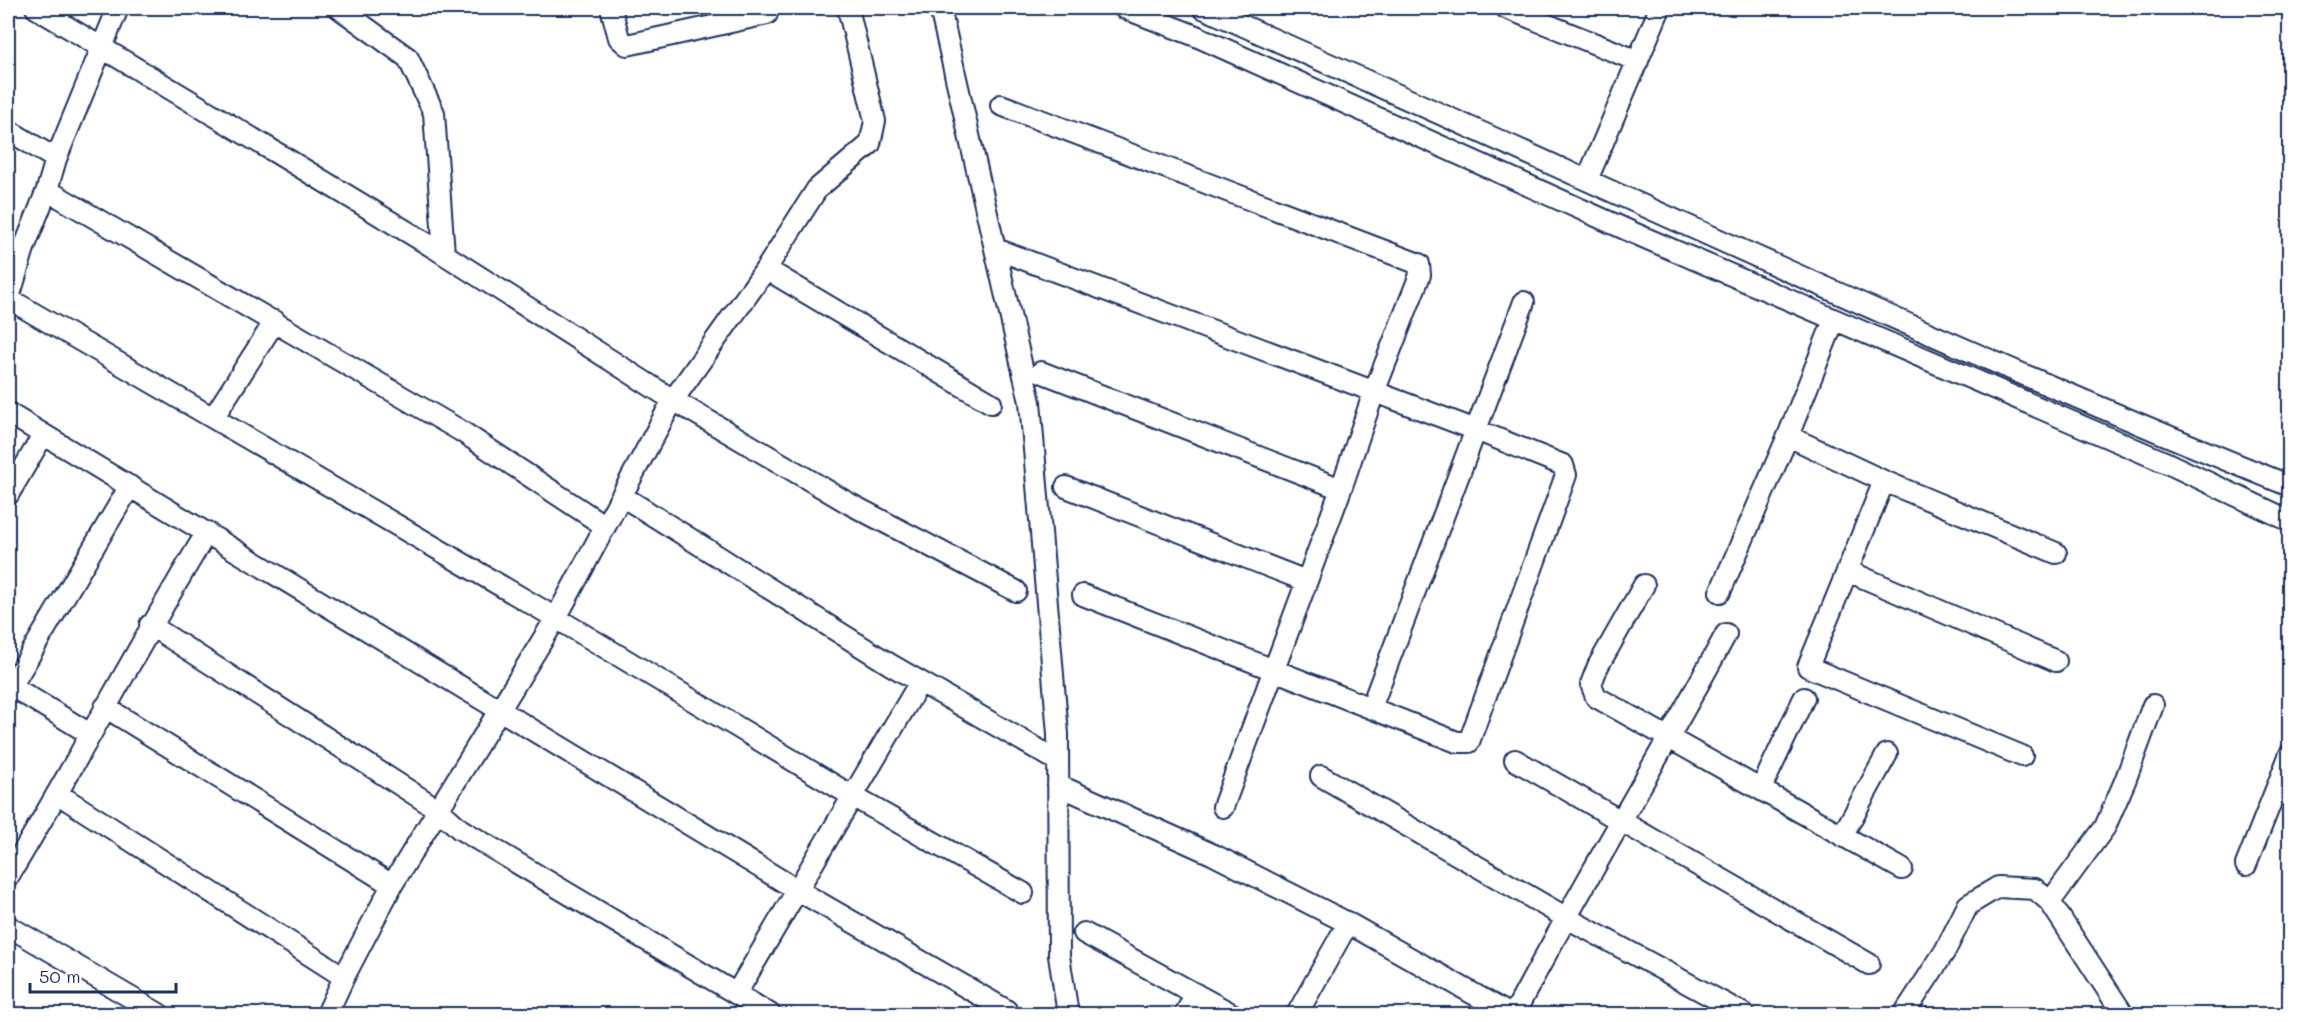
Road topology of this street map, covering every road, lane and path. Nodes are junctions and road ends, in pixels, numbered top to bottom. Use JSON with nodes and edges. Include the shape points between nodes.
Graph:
{"nodes":[{"id":1,"x":36,"y":8,"type":"edge"},
{"id":2,"x":118,"y":8,"type":"edge"},
{"id":3,"x":339,"y":8,"type":"edge"},
{"id":4,"x":611,"y":8,"type":"edge"},
{"id":5,"x":848,"y":8,"type":"edge"},
{"id":6,"x":940,"y":8,"type":"edge"},
{"id":7,"x":1124,"y":8,"type":"edge"},
{"id":8,"x":1203,"y":8,"type":"edge"},
{"id":9,"x":1506,"y":8,"type":"edge"},
{"id":10,"x":1660,"y":8,"type":"edge"},
{"id":11,"x":767,"y":14,"type":"dead end"},
{"id":12,"x":101,"y":47,"type":"junction"},
{"id":13,"x":1638,"y":61,"type":"junction"},
{"id":14,"x":1001,"y":105,"type":"dead end"},
{"id":15,"x":8,"y":130,"type":"edge"},
{"id":16,"x":56,"y":159,"type":"junction"},
{"id":17,"x":1587,"y":180,"type":"junction"},
{"id":18,"x":47,"y":190,"type":"junction"},
{"id":19,"x":16,"y":243,"type":"edge"},
{"id":20,"x":996,"y":249,"type":"junction"},
{"id":21,"x":444,"y":254,"type":"junction"},
{"id":22,"x":766,"y":269,"type":"junction"},
{"id":23,"x":8,"y":300,"type":"edge"},
{"id":24,"x":1524,"y":302,"type":"dead end"},
{"id":25,"x":1834,"y":320,"type":"junction"},
{"id":26,"x":274,"y":321,"type":"junction"},
{"id":27,"x":1041,"y":372,"type":"dead end"},
{"id":28,"x":1374,"y":392,"type":"junction"},
{"id":29,"x":673,"y":400,"type":"junction"},
{"id":30,"x":990,"y":403,"type":"dead end"},
{"id":31,"x":8,"y":413,"type":"edge"},
{"id":32,"x":213,"y":418,"type":"junction"},
{"id":33,"x":1476,"y":430,"type":"junction"},
{"id":34,"x":43,"y":435,"type":"junction"},
{"id":35,"x":1788,"y":436,"type":"junction"},
{"id":36,"x":1884,"y":482,"type":"junction"},
{"id":37,"x":130,"y":486,"type":"junction"},
{"id":38,"x":2289,"y":486,"type":"edge"},
{"id":39,"x":1066,"y":487,"type":"dead end"},
{"id":40,"x":1341,"y":489,"type":"junction"},
{"id":41,"x":8,"y":495,"type":"edge"},
{"id":42,"x":622,"y":496,"type":"junction"},
{"id":43,"x":2289,"y":521,"type":"edge"},
{"id":44,"x":605,"y":526,"type":"junction"},
{"id":45,"x":207,"y":532,"type":"junction"},
{"id":46,"x":2056,"y":553,"type":"dead end"},
{"id":47,"x":1848,"y":571,"type":"junction"},
{"id":48,"x":1306,"y":581,"type":"junction"},
{"id":49,"x":1644,"y":585,"type":"dead end"},
{"id":50,"x":1016,"y":591,"type":"dead end"},
{"id":51,"x":1720,"y":592,"type":"dead end"},
{"id":52,"x":1083,"y":595,"type":"dead end"},
{"id":53,"x":556,"y":618,"type":"junction"},
{"id":54,"x":150,"y":625,"type":"junction"},
{"id":55,"x":1726,"y":634,"type":"dead end"},
{"id":56,"x":2056,"y":661,"type":"dead end"},
{"id":57,"x":1274,"y":670,"type":"junction"},
{"id":58,"x":920,"y":682,"type":"junction"},
{"id":59,"x":9,"y":687,"type":"edge"},
{"id":60,"x":1804,"y":699,"type":"dead end"},
{"id":61,"x":2153,"y":705,"type":"dead end"},
{"id":62,"x":105,"y":707,"type":"junction"},
{"id":63,"x":1371,"y":708,"type":"junction"},
{"id":64,"x":500,"y":709,"type":"junction"},
{"id":65,"x":90,"y":734,"type":"junction"},
{"id":66,"x":1670,"y":738,"type":"junction"},
{"id":67,"x":1887,"y":754,"type":"dead end"},
{"id":68,"x":2289,"y":754,"type":"edge"},
{"id":69,"x":2022,"y":756,"type":"dead end"},
{"id":70,"x":1515,"y":760,"type":"dead end"},
{"id":71,"x":1058,"y":761,"type":"junction"},
{"id":72,"x":1321,"y":776,"type":"dead end"},
{"id":73,"x":1058,"y":785,"type":"junction"},
{"id":74,"x":1761,"y":789,"type":"junction"},
{"id":75,"x":58,"y":794,"type":"junction"},
{"id":76,"x":852,"y":796,"type":"junction"},
{"id":77,"x":1223,"y":807,"type":"dead end"},
{"id":78,"x":439,"y":810,"type":"junction"},
{"id":79,"x":1621,"y":820,"type":"junction"},
{"id":80,"x":1842,"y":836,"type":"junction"},
{"id":81,"x":2246,"y":866,"type":"dead end"},
{"id":82,"x":1902,"y":869,"type":"dead end"},
{"id":83,"x":8,"y":877,"type":"edge"},
{"id":84,"x":392,"y":885,"type":"junction"},
{"id":85,"x":799,"y":891,"type":"junction"},
{"id":86,"x":1023,"y":893,"type":"dead end"},
{"id":87,"x":2050,"y":902,"type":"junction"},
{"id":88,"x":1565,"y":917,"type":"junction"},
{"id":89,"x":1348,"y":923,"type":"junction"},
{"id":90,"x":8,"y":926,"type":"edge"},
{"id":91,"x":1084,"y":933,"type":"dead end"},
{"id":92,"x":1869,"y":964,"type":"dead end"},
{"id":93,"x":344,"y":977,"type":"junction"},
{"id":94,"x":736,"y":994,"type":"junction"},
{"id":95,"x":1196,"y":994,"type":"junction"},
{"id":96,"x":1006,"y":1010,"type":"dead end"},
{"id":97,"x":159,"y":1014,"type":"edge"},
{"id":98,"x":327,"y":1014,"type":"edge"},
{"id":99,"x":770,"y":1014,"type":"edge"},
{"id":100,"x":1068,"y":1014,"type":"edge"},
{"id":101,"x":1185,"y":1014,"type":"edge"},
{"id":102,"x":1232,"y":1014,"type":"edge"},
{"id":103,"x":1297,"y":1014,"type":"edge"},
{"id":104,"x":1509,"y":1014,"type":"edge"},
{"id":105,"x":1514,"y":1014,"type":"edge"},
{"id":106,"x":1744,"y":1014,"type":"edge"},
{"id":107,"x":1904,"y":1014,"type":"edge"},
{"id":108,"x":2123,"y":1014,"type":"edge"}],
"edges":[{"from":1,"to":12,"type":"street"},
{"from":2,"to":12,"type":"street"},
{"from":3,"to":21,"type":"street","via":[[408,58],[434,113]]},
{"from":4,"to":11,"type":"street","via":[[619,38],[627,45]]},
{"from":5,"to":22,"type":"street","via":[[875,121],[870,144],[817,189]]},
{"from":6,"to":20,"type":"street"},
{"from":7,"to":25,"type":"street","via":[[1196,36]]},
{"from":8,"to":17,"type":"street"},
{"from":9,"to":13,"type":"street"},
{"from":10,"to":13,"type":"street"},
{"from":12,"to":16,"type":"street"},
{"from":12,"to":21,"type":"street"},
{"from":13,"to":17,"type":"street"},
{"from":14,"to":28,"type":"street","via":[[1419,264],[1420,275]]},
{"from":15,"to":16,"type":"street"},
{"from":16,"to":18,"type":"street"},
{"from":17,"to":38,"type":"street","via":[[2122,418]]},
{"from":18,"to":19,"type":"street"},
{"from":18,"to":26,"type":"street"},
{"from":19,"to":23,"type":"street"},
{"from":20,"to":28,"type":"street"},
{"from":20,"to":71,"type":"street","via":[[1030,402]]},
{"from":21,"to":29,"type":"street"},
{"from":22,"to":29,"type":"street"},
{"from":22,"to":30,"type":"street"},
{"from":23,"to":32,"type":"street"},
{"from":24,"to":33,"type":"street"},
{"from":25,"to":35,"type":"street"},
{"from":25,"to":43,"type":"street","via":[[2167,463]]},
{"from":26,"to":32,"type":"street"},
{"from":26,"to":44,"type":"street","via":[[461,432]]},
{"from":27,"to":40,"type":"street"},
{"from":28,"to":33,"type":"street"},
{"from":28,"to":40,"type":"street"},
{"from":29,"to":42,"type":"street"},
{"from":29,"to":50,"type":"street","via":[[850,504]]},
{"from":31,"to":34,"type":"street"},
{"from":32,"to":53,"type":"street"},
{"from":33,"to":63,"type":"street"},
{"from":33,"to":63,"type":"street","via":[[1563,465],[1566,475],[1469,742],[1457,742]]},
{"from":34,"to":37,"type":"street"},
{"from":34,"to":41,"type":"street"},
{"from":35,"to":36,"type":"street"},
{"from":35,"to":51,"type":"street"},
{"from":36,"to":46,"type":"street"},
{"from":36,"to":47,"type":"street"},
{"from":37,"to":45,"type":"street"},
{"from":37,"to":59,"type":"street"},
{"from":39,"to":48,"type":"street"},
{"from":40,"to":48,"type":"street"},
{"from":42,"to":44,"type":"street"},
{"from":42,"to":58,"type":"street"},
{"from":44,"to":53,"type":"street"},
{"from":45,"to":54,"type":"street"},
{"from":45,"to":64,"type":"street"},
{"from":47,"to":56,"type":"street"},
{"from":47,"to":69,"type":"street","via":[[1808,667]]},
{"from":48,"to":57,"type":"street"},
{"from":49,"to":66,"type":"street","via":[[1591,684],[1596,697]]},
{"from":52,"to":57,"type":"street"},
{"from":53,"to":64,"type":"street"},
{"from":53,"to":76,"type":"street"},
{"from":54,"to":62,"type":"street"},
{"from":54,"to":78,"type":"street"},
{"from":55,"to":66,"type":"street"},
{"from":57,"to":63,"type":"street"},
{"from":57,"to":77,"type":"street"},
{"from":58,"to":71,"type":"street"},
{"from":58,"to":76,"type":"street"},
{"from":59,"to":65,"type":"street"},
{"from":60,"to":74,"type":"street"},
{"from":61,"to":87,"type":"street","via":[[2105,827]]},
{"from":62,"to":65,"type":"street"},
{"from":62,"to":84,"type":"street"},
{"from":64,"to":78,"type":"street"},
{"from":64,"to":85,"type":"street"},
{"from":65,"to":75,"type":"street"},
{"from":66,"to":74,"type":"street"},
{"from":66,"to":79,"type":"street"},
{"from":67,"to":80,"type":"street"},
{"from":68,"to":81,"type":"street"},
{"from":70,"to":79,"type":"street"},
{"from":71,"to":73,"type":"street"},
{"from":72,"to":88,"type":"street"},
{"from":73,"to":89,"type":"street","via":[[1214,855]]},
{"from":73,"to":100,"type":"street","via":[[1059,956]]},
{"from":74,"to":80,"type":"street"},
{"from":75,"to":83,"type":"street"},
{"from":75,"to":93,"type":"street"},
{"from":76,"to":85,"type":"street"},
{"from":76,"to":86,"type":"street"},
{"from":78,"to":84,"type":"street"},
{"from":78,"to":94,"type":"street","via":[[460,829]]},
{"from":79,"to":88,"type":"street"},
{"from":79,"to":92,"type":"street"},
{"from":80,"to":82,"type":"street"},
{"from":84,"to":93,"type":"street"},
{"from":85,"to":94,"type":"street"},
{"from":85,"to":96,"type":"street"},
{"from":87,"to":107,"type":"street","via":[[2035,889],[1998,887],[1968,905],[1945,951]]},
{"from":87,"to":108,"type":"street"},
{"from":88,"to":105,"type":"street"},
{"from":88,"to":106,"type":"street"},
{"from":89,"to":103,"type":"street"},
{"from":89,"to":104,"type":"street"},
{"from":90,"to":97,"type":"street"},
{"from":91,"to":95,"type":"street"},
{"from":93,"to":98,"type":"street"},
{"from":94,"to":99,"type":"street"},
{"from":95,"to":101,"type":"street"},
{"from":95,"to":102,"type":"street"}]}
